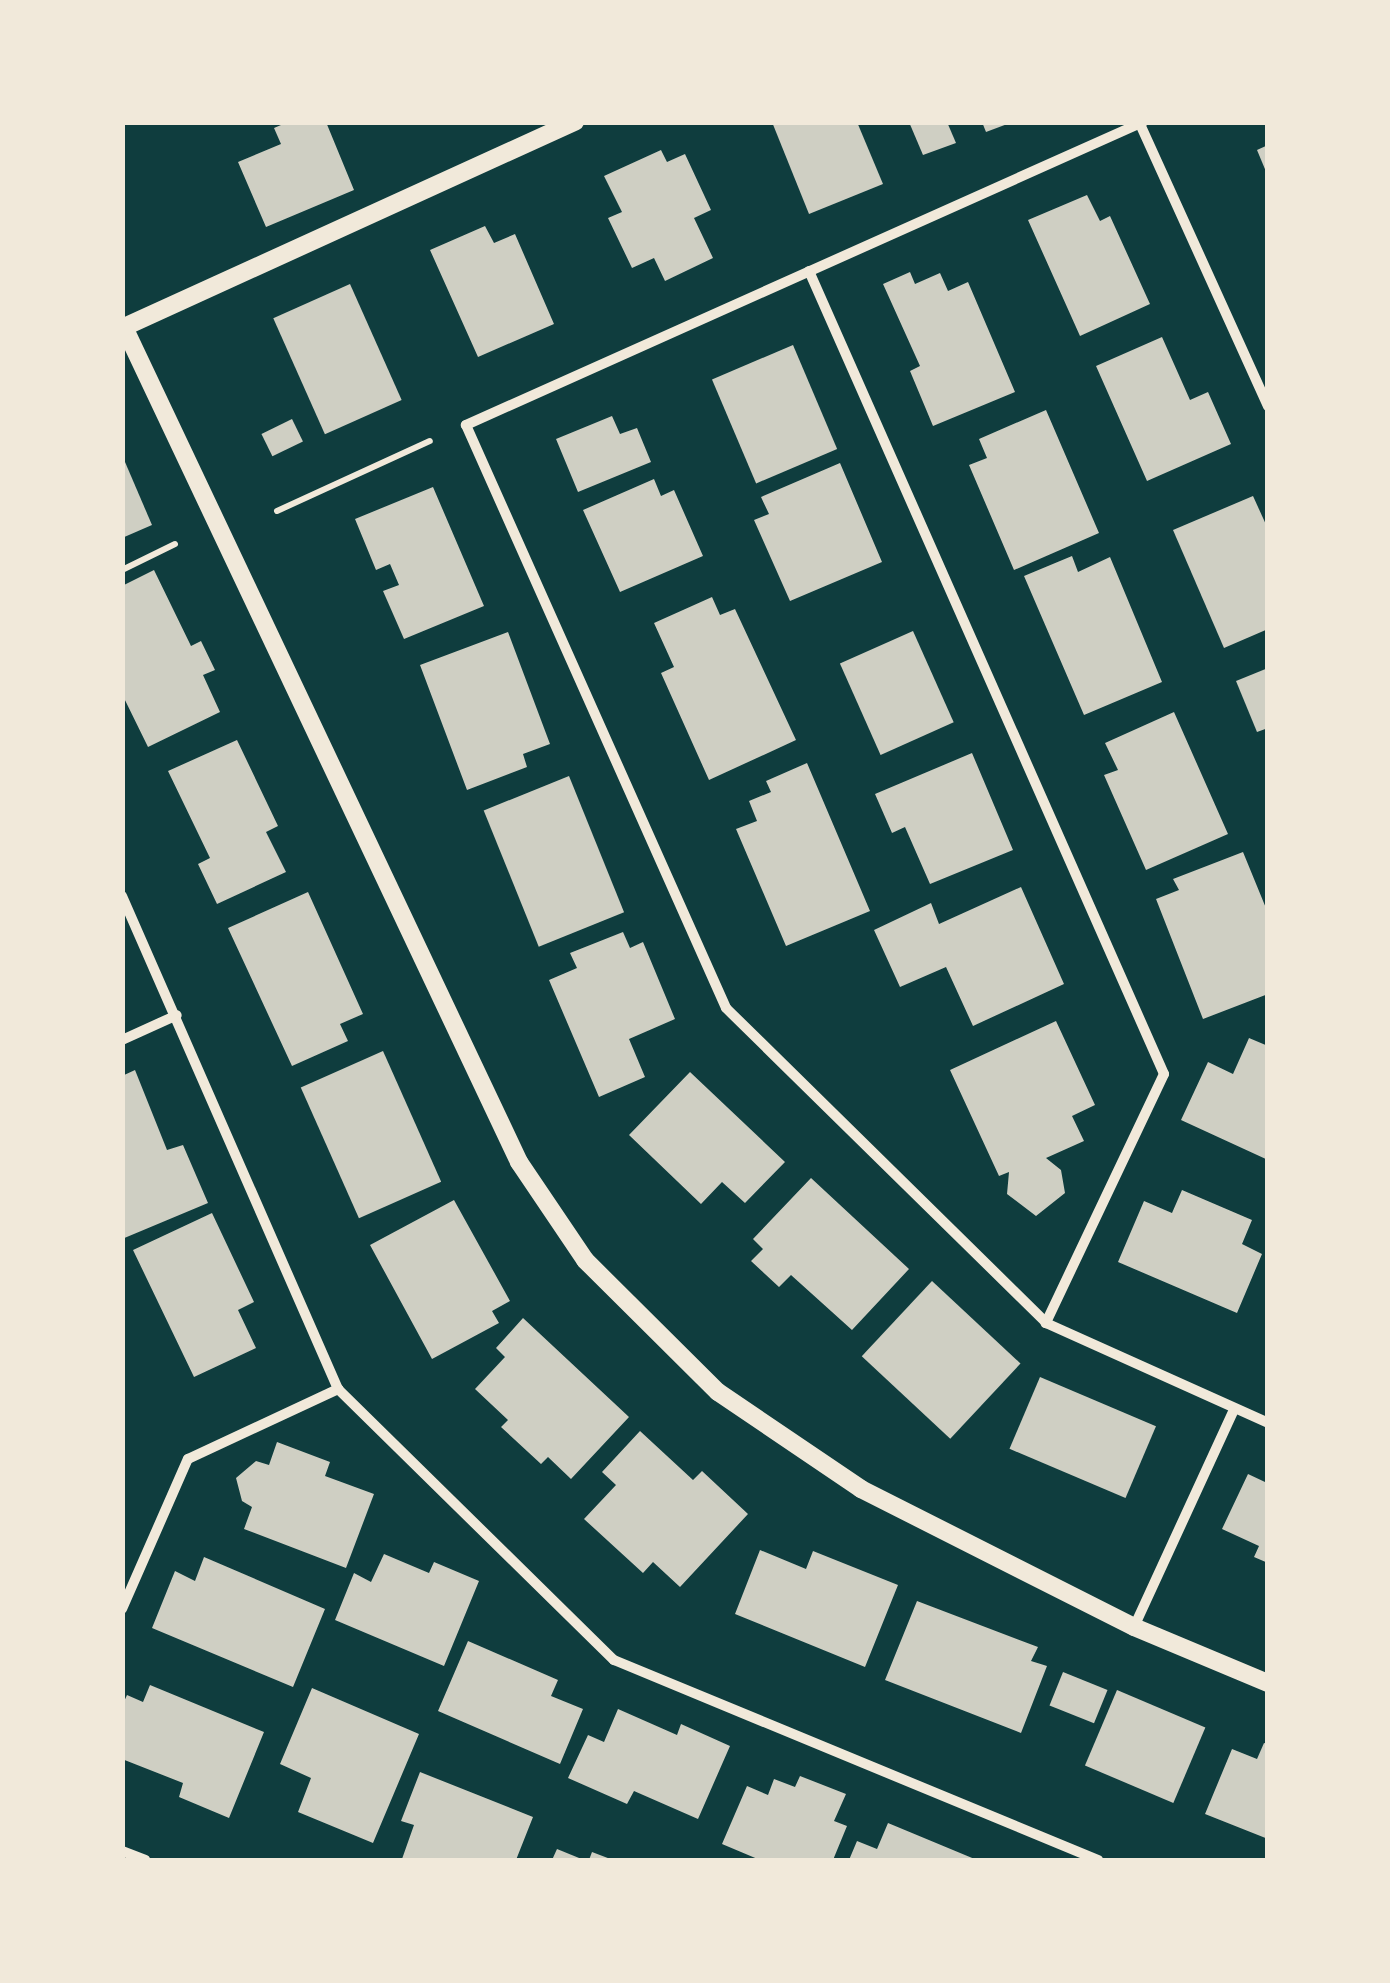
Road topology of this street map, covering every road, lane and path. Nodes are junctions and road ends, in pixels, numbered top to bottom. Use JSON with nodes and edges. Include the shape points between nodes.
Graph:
{"nodes":[{"id":1,"x":575,"y":122,"type":"edge"},
{"id":2,"x":1142,"y":123,"type":"edge"},
{"id":3,"x":809,"y":270,"type":"junction"},
{"id":4,"x":123,"y":327,"type":"edge"},
{"id":5,"x":1268,"y":406,"type":"edge"},
{"id":6,"x":466,"y":425,"type":"junction"},
{"id":7,"x":276,"y":511,"type":"dead end"},
{"id":8,"x":186,"y":538,"type":"dead end"},
{"id":9,"x":122,"y":570,"type":"edge"},
{"id":10,"x":122,"y":896,"type":"edge"},
{"id":11,"x":177,"y":1015,"type":"junction"},
{"id":12,"x":122,"y":1040,"type":"edge"},
{"id":13,"x":1046,"y":1323,"type":"junction"},
{"id":14,"x":338,"y":1389,"type":"junction"},
{"id":15,"x":1234,"y":1410,"type":"junction"},
{"id":16,"x":1268,"y":1423,"type":"edge"},
{"id":17,"x":122,"y":1609,"type":"edge"},
{"id":18,"x":1134,"y":1627,"type":"junction"},
{"id":19,"x":1268,"y":1683,"type":"edge"},
{"id":20,"x":122,"y":1851,"type":"edge"},
{"id":21,"x":145,"y":1860,"type":"edge"},
{"id":22,"x":1098,"y":1860,"type":"edge"}],
"edges":[{"from":1,"to":4,"type":"street"},
{"from":2,"to":3,"type":"street"},
{"from":2,"to":5,"type":"street"},
{"from":3,"to":6,"type":"street"},
{"from":3,"to":13,"type":"street","via":[[1164,1074]]},
{"from":4,"to":18,"type":"street","via":[[518,1162],[586,1260],[718,1392],[861,1489]]},
{"from":6,"to":7,"type":"path"},
{"from":6,"to":13,"type":"street","via":[[726,1008]]},
{"from":8,"to":9,"type":"path"},
{"from":10,"to":11,"type":"street"},
{"from":11,"to":12,"type":"street"},
{"from":11,"to":14,"type":"street"},
{"from":13,"to":15,"type":"street"},
{"from":14,"to":17,"type":"street","via":[[188,1459]]},
{"from":14,"to":22,"type":"street","via":[[614,1660]]},
{"from":15,"to":16,"type":"street"},
{"from":15,"to":18,"type":"street"},
{"from":18,"to":19,"type":"street"},
{"from":20,"to":21,"type":"street"}]}
